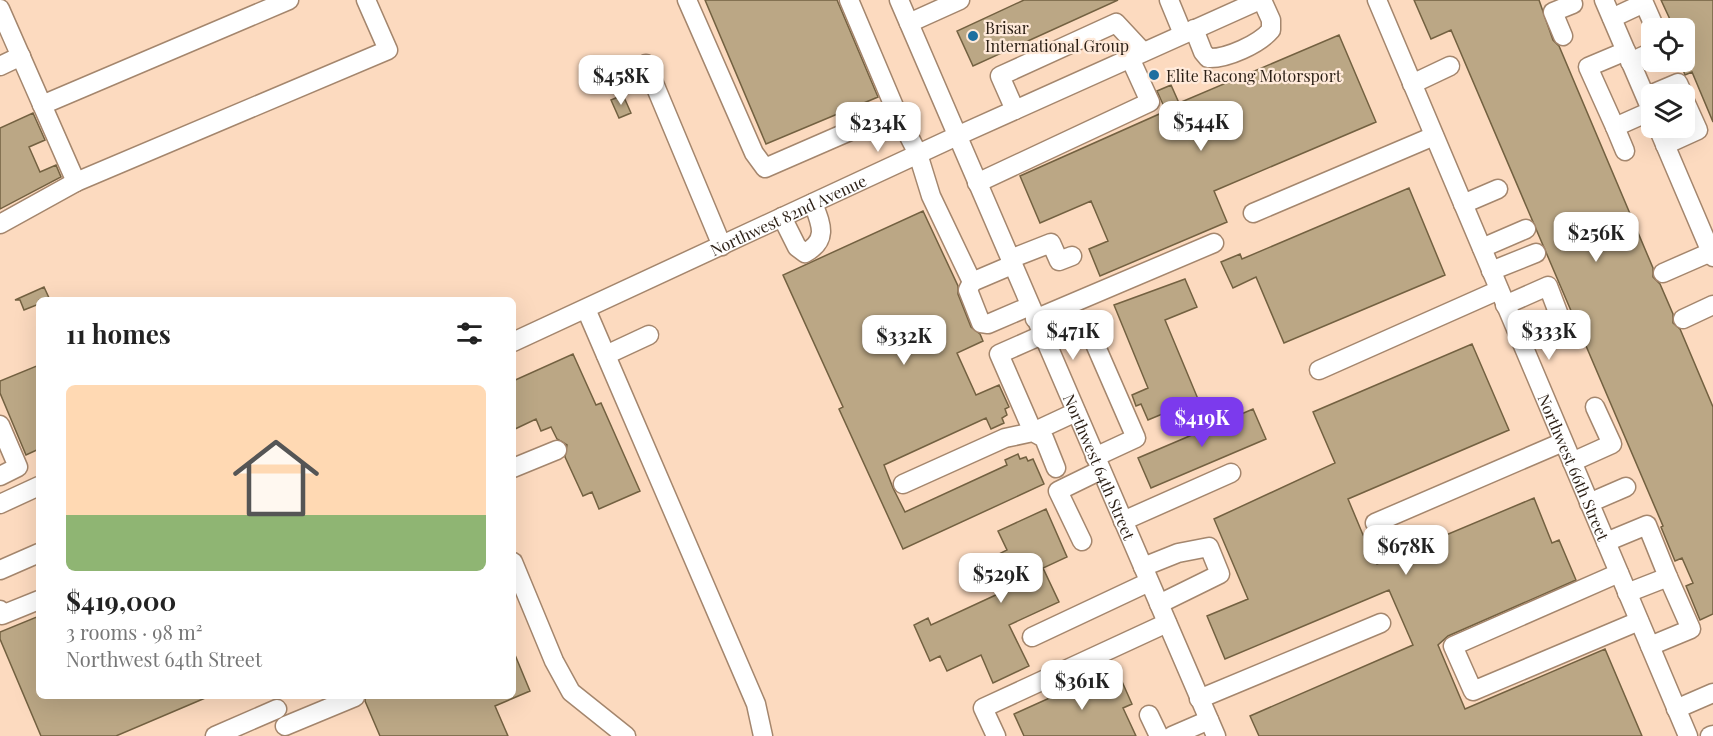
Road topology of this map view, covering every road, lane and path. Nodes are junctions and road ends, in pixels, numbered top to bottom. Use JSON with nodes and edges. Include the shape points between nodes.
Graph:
{"nodes":[{"id":1,"x":290,"y":0,"type":"edge"},
{"id":2,"x":366,"y":0,"type":"edge"},
{"id":3,"x":687,"y":0,"type":"edge"},
{"id":4,"x":849,"y":0,"type":"edge"},
{"id":5,"x":899,"y":0,"type":"edge"},
{"id":6,"x":960,"y":0,"type":"edge"},
{"id":7,"x":1169,"y":0,"type":"edge"},
{"id":8,"x":1261,"y":0,"type":"edge"},
{"id":9,"x":1377,"y":0,"type":"edge"},
{"id":10,"x":1604,"y":0,"type":"edge"},
{"id":11,"x":1576,"y":1,"type":"edge"},
{"id":12,"x":1223,"y":8,"type":"edge"},
{"id":13,"x":0,"y":9,"type":"edge"},
{"id":14,"x":1612,"y":18,"type":"junction"},
{"id":15,"x":1651,"y":18,"type":"edge"},
{"id":16,"x":909,"y":23,"type":"junction"},
{"id":17,"x":1188,"y":32,"type":"junction"},
{"id":18,"x":1563,"y":36,"type":"dead end"},
{"id":19,"x":1641,"y":54,"type":"edge"},
{"id":20,"x":1137,"y":55,"type":"junction"},
{"id":21,"x":21,"y":56,"type":"junction"},
{"id":22,"x":1628,"y":57,"type":"junction"},
{"id":23,"x":646,"y":64,"type":"dead end"},
{"id":24,"x":0,"y":66,"type":"edge"},
{"id":25,"x":1450,"y":66,"type":"dead end"},
{"id":26,"x":1412,"y":84,"type":"junction"},
{"id":27,"x":1641,"y":84,"type":"edge"},
{"id":28,"x":42,"y":105,"type":"junction"},
{"id":29,"x":1641,"y":108,"type":"edge"},
{"id":30,"x":1015,"y":110,"type":"junction"},
{"id":31,"x":896,"y":111,"type":"junction"},
{"id":32,"x":1615,"y":127,"type":"junction"},
{"id":33,"x":957,"y":136,"type":"junction"},
{"id":34,"x":1434,"y":136,"type":"junction"},
{"id":35,"x":1662,"y":138,"type":"edge"},
{"id":36,"x":1680,"y":138,"type":"edge"},
{"id":37,"x":1665,"y":145,"type":"junction"},
{"id":38,"x":1625,"y":151,"type":"dead end"},
{"id":39,"x":918,"y":154,"type":"junction"},
{"id":40,"x":76,"y":182,"type":"junction"},
{"id":41,"x":977,"y":183,"type":"junction"},
{"id":42,"x":1498,"y":189,"type":"dead end"},
{"id":43,"x":813,"y":203,"type":"junction"},
{"id":44,"x":1463,"y":204,"type":"junction"},
{"id":45,"x":1253,"y":213,"type":"dead end"},
{"id":46,"x":782,"y":217,"type":"junction"},
{"id":47,"x":1706,"y":221,"type":"edge"},
{"id":48,"x":0,"y":224,"type":"edge"},
{"id":49,"x":1526,"y":229,"type":"dead end"},
{"id":50,"x":1214,"y":243,"type":"dead end"},
{"id":51,"x":722,"y":246,"type":"junction"},
{"id":52,"x":1482,"y":249,"type":"junction"},
{"id":53,"x":1536,"y":253,"type":"dead end"},
{"id":54,"x":1712,"y":255,"type":"edge"},
{"id":55,"x":1072,"y":256,"type":"dead end"},
{"id":56,"x":1011,"y":262,"type":"junction"},
{"id":57,"x":1491,"y":271,"type":"junction"},
{"id":58,"x":1663,"y":273,"type":"dead end"},
{"id":59,"x":972,"y":282,"type":"junction"},
{"id":60,"x":1502,"y":298,"type":"junction"},
{"id":61,"x":1713,"y":305,"type":"edge"},
{"id":62,"x":586,"y":309,"type":"junction"},
{"id":63,"x":1683,"y":319,"type":"dead end"},
{"id":64,"x":1036,"y":320,"type":"junction"},
{"id":65,"x":649,"y":334,"type":"dead end"},
{"id":66,"x":1518,"y":334,"type":"junction"},
{"id":67,"x":516,"y":341,"type":"edge"},
{"id":68,"x":1095,"y":344,"type":"dead end"},
{"id":69,"x":606,"y":355,"type":"junction"},
{"id":70,"x":1320,"y":370,"type":"dead end"},
{"id":71,"x":1595,"y":407,"type":"dead end"},
{"id":72,"x":1076,"y":412,"type":"junction"},
{"id":73,"x":0,"y":425,"type":"edge"},
{"id":74,"x":1033,"y":432,"type":"junction"},
{"id":75,"x":1563,"y":442,"type":"junction"},
{"id":76,"x":557,"y":450,"type":"dead end"},
{"id":77,"x":1572,"y":462,"type":"junction"},
{"id":78,"x":1098,"y":464,"type":"junction"},
{"id":79,"x":516,"y":467,"type":"edge"},
{"id":80,"x":1056,"y":468,"type":"dead end"},
{"id":81,"x":1231,"y":473,"type":"dead end"},
{"id":82,"x":0,"y":476,"type":"edge"},
{"id":83,"x":903,"y":484,"type":"dead end"},
{"id":84,"x":36,"y":487,"type":"edge"},
{"id":85,"x":1626,"y":487,"type":"dead end"},
{"id":86,"x":1589,"y":503,"type":"junction"},
{"id":87,"x":0,"y":504,"type":"edge"},
{"id":88,"x":1122,"y":520,"type":"junction"},
{"id":89,"x":1375,"y":523,"type":"dead end"},
{"id":90,"x":1082,"y":541,"type":"dead end"},
{"id":91,"x":1606,"y":542,"type":"junction"},
{"id":92,"x":36,"y":554,"type":"edge"},
{"id":93,"x":516,"y":569,"type":"edge"},
{"id":94,"x":0,"y":570,"type":"edge"},
{"id":95,"x":1619,"y":573,"type":"junction"},
{"id":96,"x":1146,"y":575,"type":"junction"},
{"id":97,"x":1668,"y":577,"type":"junction"},
{"id":98,"x":1627,"y":593,"type":"junction"},
{"id":99,"x":36,"y":601,"type":"edge"},
{"id":100,"x":1159,"y":604,"type":"junction"},
{"id":101,"x":0,"y":610,"type":"edge"},
{"id":102,"x":1639,"y":621,"type":"junction"},
{"id":103,"x":1167,"y":623,"type":"junction"},
{"id":104,"x":1381,"y":623,"type":"dead end"},
{"id":105,"x":1032,"y":636,"type":"dead end"},
{"id":106,"x":1650,"y":646,"type":"junction"},
{"id":107,"x":1713,"y":693,"type":"edge"},
{"id":108,"x":351,"y":699,"type":"edge"},
{"id":109,"x":1199,"y":699,"type":"junction"},
{"id":110,"x":275,"y":702,"type":"edge"},
{"id":111,"x":1676,"y":709,"type":"junction"},
{"id":112,"x":1149,"y":715,"type":"dead end"},
{"id":113,"x":1212,"y":728,"type":"edge"},
{"id":114,"x":287,"y":731,"type":"edge"},
{"id":115,"x":1684,"y":735,"type":"edge"},
{"id":116,"x":215,"y":736,"type":"edge"},
{"id":117,"x":626,"y":736,"type":"edge"},
{"id":118,"x":763,"y":736,"type":"edge"},
{"id":119,"x":996,"y":736,"type":"edge"},
{"id":120,"x":1159,"y":736,"type":"edge"},
{"id":121,"x":1172,"y":736,"type":"edge"}],
"edges":[{"from":1,"to":28,"type":"street"},
{"from":2,"to":40,"type":"street","via":[[388,50]]},
{"from":3,"to":31,"type":"street","via":[[754,153],[765,168]]},
{"from":4,"to":31,"type":"street"},
{"from":5,"to":16,"type":"street","name":"Northwest 64th Street"},
{"from":6,"to":16,"type":"street"},
{"from":7,"to":17,"type":"street"},
{"from":8,"to":12,"type":"street","name":"Northwest 82nd Avenue"},
{"from":8,"to":17,"type":"street","via":[[1271,20],[1271,30],[1265,37],[1218,59],[1208,58]]},
{"from":9,"to":26,"type":"street","name":"Northwest 66th Street"},
{"from":10,"to":14,"type":"street"},
{"from":11,"to":18,"type":"street","via":[[1553,12]]},
{"from":12,"to":17,"type":"street","name":"Northwest 82nd Avenue"},
{"from":13,"to":21,"type":"street"},
{"from":14,"to":15,"type":"street","via":[[1644,3]]},
{"from":14,"to":22,"type":"street"},
{"from":16,"to":33,"type":"street","name":"Northwest 64th Street"},
{"from":17,"to":20,"type":"street","name":"Northwest 82nd Avenue"},
{"from":19,"to":22,"type":"street"},
{"from":20,"to":30,"type":"street","name":"Northwest 82nd Avenue"},
{"from":20,"to":30,"type":"street","via":[[1116,23],[1000,76]]},
{"from":20,"to":41,"type":"street","via":[[1150,102]]},
{"from":21,"to":24,"type":"street"},
{"from":21,"to":28,"type":"street"},
{"from":22,"to":27,"type":"street"},
{"from":22,"to":32,"type":"street","via":[[1588,68]]},
{"from":23,"to":51,"type":"street"},
{"from":25,"to":26,"type":"street"},
{"from":26,"to":34,"type":"street","name":"Northwest 66th Street"},
{"from":28,"to":40,"type":"street"},
{"from":29,"to":32,"type":"street"},
{"from":30,"to":33,"type":"street","name":"Northwest 82nd Avenue"},
{"from":31,"to":39,"type":"street"},
{"from":32,"to":38,"type":"street"},
{"from":33,"to":39,"type":"street","name":"Northwest 82nd Avenue"},
{"from":33,"to":41,"type":"street","name":"Northwest 64th Street"},
{"from":34,"to":44,"type":"street","name":"Northwest 66th Street"},
{"from":34,"to":45,"type":"street"},
{"from":35,"to":37,"type":"street"},
{"from":36,"to":37,"type":"street"},
{"from":37,"to":47,"type":"street"},
{"from":39,"to":43,"type":"street","name":"Northwest 82nd Avenue"},
{"from":39,"to":59,"type":"street","via":[[931,196]]},
{"from":40,"to":48,"type":"street"},
{"from":41,"to":56,"type":"street","name":"Northwest 64th Street"},
{"from":42,"to":44,"type":"street"},
{"from":43,"to":46,"type":"street","name":"Northwest 82nd Avenue"},
{"from":43,"to":46,"type":"street","via":[[824,230],[821,239],[805,253],[797,247]]},
{"from":44,"to":52,"type":"street","name":"Northwest 66th Street"},
{"from":46,"to":51,"type":"street","name":"Northwest 82nd Avenue"},
{"from":47,"to":54,"type":"street"},
{"from":49,"to":52,"type":"street"},
{"from":50,"to":64,"type":"street"},
{"from":51,"to":62,"type":"street","name":"Northwest 82nd Avenue"},
{"from":52,"to":57,"type":"street","name":"Northwest 66th Street"},
{"from":53,"to":57,"type":"street"},
{"from":54,"to":58,"type":"street"},
{"from":55,"to":56,"type":"street","via":[[1059,261],[1051,243]]},
{"from":56,"to":59,"type":"street"},
{"from":56,"to":64,"type":"street","name":"Northwest 64th Street"},
{"from":57,"to":60,"type":"street","name":"Northwest 66th Street"},
{"from":59,"to":64,"type":"street","via":[[968,290],[981,324]]},
{"from":60,"to":66,"type":"street","name":"Northwest 66th Street"},
{"from":60,"to":66,"type":"street","via":[[1548,286],[1559,315]]},
{"from":60,"to":70,"type":"street"},
{"from":61,"to":63,"type":"street"},
{"from":62,"to":67,"type":"street","name":"Northwest 82nd Avenue"},
{"from":62,"to":69,"type":"street"},
{"from":64,"to":72,"type":"street","name":"Northwest 64th Street"},
{"from":64,"to":74,"type":"street","via":[[999,354]]},
{"from":65,"to":69,"type":"street"},
{"from":66,"to":75,"type":"street","name":"Northwest 66th Street"},
{"from":68,"to":78,"type":"street","via":[[1136,438]]},
{"from":69,"to":118,"type":"street","via":[[756,704]]},
{"from":71,"to":77,"type":"street","via":[[1612,444]]},
{"from":72,"to":74,"type":"street"},
{"from":72,"to":78,"type":"street","name":"Northwest 64th Street"},
{"from":73,"to":82,"type":"street","via":[[18,468]]},
{"from":74,"to":80,"type":"street","via":[[1044,438]]},
{"from":74,"to":83,"type":"street","via":[[1005,438]]},
{"from":75,"to":77,"type":"street","name":"Northwest 66th Street"},
{"from":75,"to":89,"type":"street"},
{"from":76,"to":79,"type":"street"},
{"from":77,"to":86,"type":"street","name":"Northwest 66th Street"},
{"from":78,"to":88,"type":"street","name":"Northwest 64th Street"},
{"from":78,"to":90,"type":"street","via":[[1058,491]]},
{"from":81,"to":88,"type":"street"},
{"from":84,"to":87,"type":"street"},
{"from":85,"to":86,"type":"street"},
{"from":86,"to":91,"type":"street","name":"Northwest 66th Street"},
{"from":88,"to":96,"type":"street","name":"Northwest 64th Street"},
{"from":91,"to":95,"type":"street","name":"Northwest 66th Street"},
{"from":91,"to":97,"type":"street","via":[[1647,525]]},
{"from":92,"to":94,"type":"street"},
{"from":93,"to":117,"type":"street","via":[[570,692]]},
{"from":95,"to":98,"type":"street","name":"Northwest 66th Street"},
{"from":95,"to":102,"type":"street","via":[[1453,646],[1473,691]]},
{"from":96,"to":100,"type":"street","name":"Northwest 64th Street"},
{"from":96,"to":100,"type":"street","via":[[1178,553],[1209,546],[1220,574]]},
{"from":96,"to":105,"type":"street"},
{"from":97,"to":98,"type":"street"},
{"from":97,"to":106,"type":"street","via":[[1691,629]]},
{"from":98,"to":102,"type":"street","name":"Northwest 66th Street"},
{"from":99,"to":101,"type":"street","via":[[2,615]]},
{"from":100,"to":103,"type":"street","name":"Northwest 64th Street"},
{"from":102,"to":106,"type":"street","name":"Northwest 66th Street"},
{"from":103,"to":109,"type":"street","name":"Northwest 64th Street"},
{"from":103,"to":119,"type":"street","via":[[983,708]]},
{"from":104,"to":109,"type":"street"},
{"from":106,"to":111,"type":"street","name":"Northwest 66th Street"},
{"from":107,"to":111,"type":"street"},
{"from":108,"to":114,"type":"street"},
{"from":109,"to":113,"type":"street","name":"Northwest 64th Street"},
{"from":110,"to":114,"type":"street"},
{"from":110,"to":116,"type":"street"},
{"from":111,"to":115,"type":"street","name":"Northwest 66th Street"},
{"from":112,"to":120,"type":"street"},
{"from":113,"to":121,"type":"street"}]}
